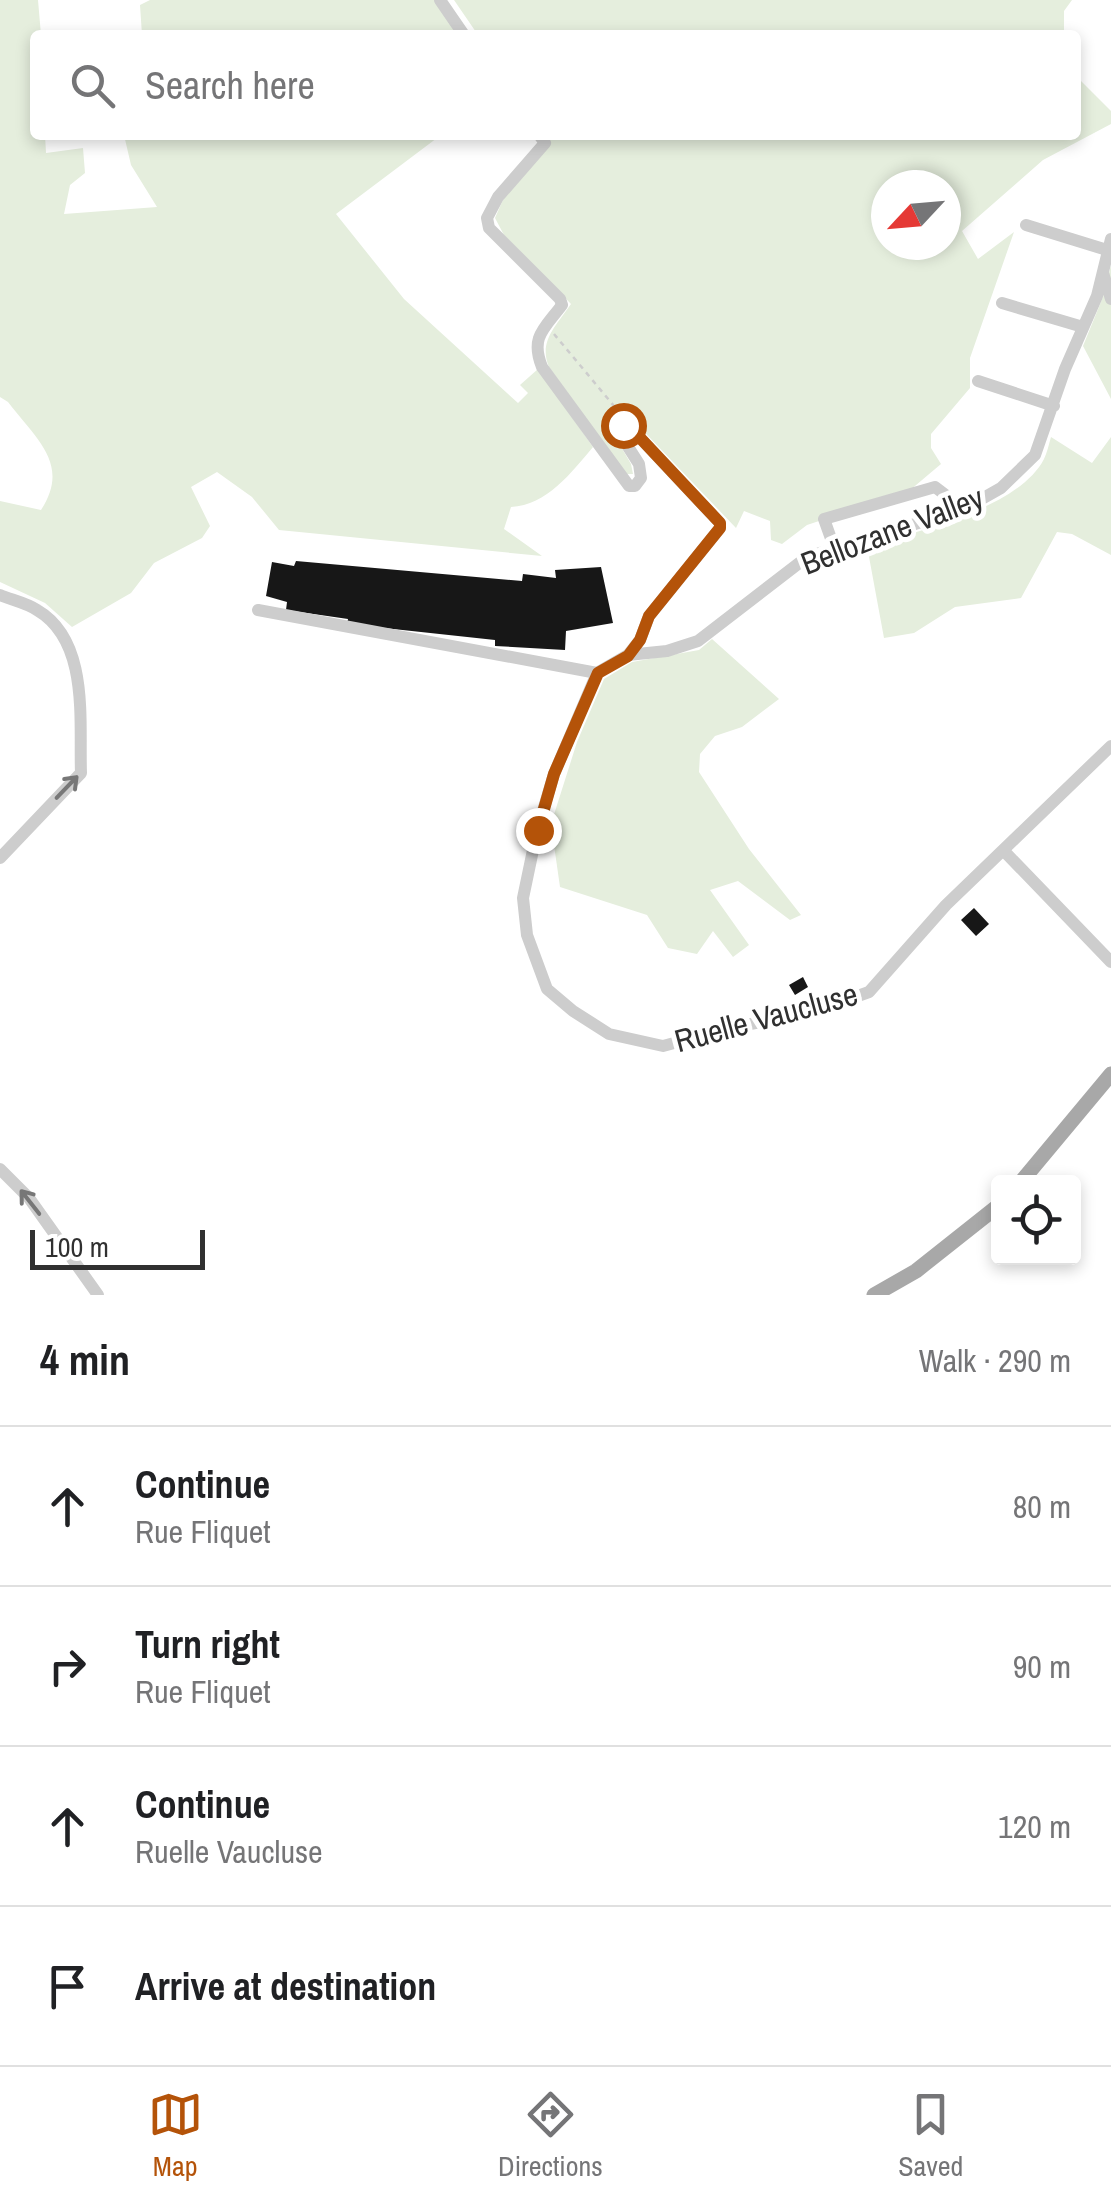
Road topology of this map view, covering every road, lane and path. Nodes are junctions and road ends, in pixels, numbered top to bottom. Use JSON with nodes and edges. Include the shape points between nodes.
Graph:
{"nodes":[{"id":1,"x":440,"y":0,"type":"edge"},
{"id":2,"x":461,"y":30,"type":"edge"},
{"id":3,"x":542,"y":140,"type":"edge"},
{"id":4,"x":1026,"y":224,"type":"dead end"},
{"id":5,"x":1109,"y":245,"type":"edge"},
{"id":6,"x":1102,"y":272,"type":"junction"},
{"id":7,"x":1111,"y":300,"type":"edge"},
{"id":8,"x":1002,"y":303,"type":"dead end"},
{"id":9,"x":547,"y":325,"type":"junction"},
{"id":10,"x":1083,"y":327,"type":"junction"},
{"id":11,"x":978,"y":381,"type":"dead end"},
{"id":12,"x":1054,"y":406,"type":"junction"},
{"id":13,"x":629,"y":426,"type":"junction"},
{"id":14,"x":964,"y":508,"type":"junction"},
{"id":15,"x":834,"y":547,"type":"junction"},
{"id":16,"x":0,"y":595,"type":"edge"},
{"id":17,"x":258,"y":610,"type":"dead end"},
{"id":18,"x":628,"y":656,"type":"junction"},
{"id":19,"x":598,"y":673,"type":"junction"},
{"id":20,"x":1111,"y":746,"type":"edge"},
{"id":21,"x":1004,"y":851,"type":"junction"},
{"id":22,"x":0,"y":858,"type":"edge"},
{"id":23,"x":1111,"y":962,"type":"edge"},
{"id":24,"x":1111,"y":1074,"type":"edge"},
{"id":25,"x":0,"y":1169,"type":"edge"},
{"id":26,"x":1027,"y":1175,"type":"edge"},
{"id":27,"x":991,"y":1212,"type":"edge"},
{"id":28,"x":98,"y":1295,"type":"edge"},
{"id":29,"x":874,"y":1295,"type":"edge"}],
"edges":[{"from":1,"to":2,"type":"street"},
{"from":3,"to":9,"type":"street","via":[[487,218],[489,228],[560,299]]},
{"from":4,"to":5,"type":"street"},
{"from":5,"to":6,"type":"street","name":"Bellozane Valley"},
{"from":6,"to":7,"type":"street"},
{"from":6,"to":10,"type":"street","name":"Bellozane Valley"},
{"from":8,"to":10,"type":"street"},
{"from":9,"to":13,"type":"path"},
{"from":9,"to":13,"type":"street","via":[[535,350],[542,367],[628,486],[635,486],[639,464],[618,432]]},
{"from":10,"to":12,"type":"street","name":"Bellozane Valley"},
{"from":11,"to":12,"type":"street"},
{"from":12,"to":14,"type":"street","name":"Bellozane Valley","via":[[1034,455],[1002,488]]},
{"from":13,"to":18,"type":"street","via":[[720,528],[649,616]]},
{"from":14,"to":15,"type":"street","name":"Bellozane Valley"},
{"from":14,"to":15,"type":"street","via":[[936,487],[824,519]]},
{"from":15,"to":18,"type":"street","name":"Bellozane Valley","via":[[791,567],[698,641]]},
{"from":22,"to":16,"type":"street","one_way":true,"via":[[81,773],[78,674],[62,635],[40,610]]},
{"from":17,"to":19,"type":"street"},
{"from":18,"to":19,"type":"street","name":"Bellozane Valley"},
{"from":19,"to":21,"type":"street","name":"Ruelle Vaucluse","via":[[554,774],[523,898],[527,936],[547,989],[609,1034],[663,1046],[813,1012],[868,992]]},
{"from":20,"to":21,"type":"street","name":"Ruelle Vaucluse"},
{"from":21,"to":23,"type":"street"},
{"from":24,"to":26,"type":"main road"},
{"from":28,"to":25,"type":"street","one_way":true,"via":[[29,1198]]},
{"from":27,"to":29,"type":"main road"}]}
